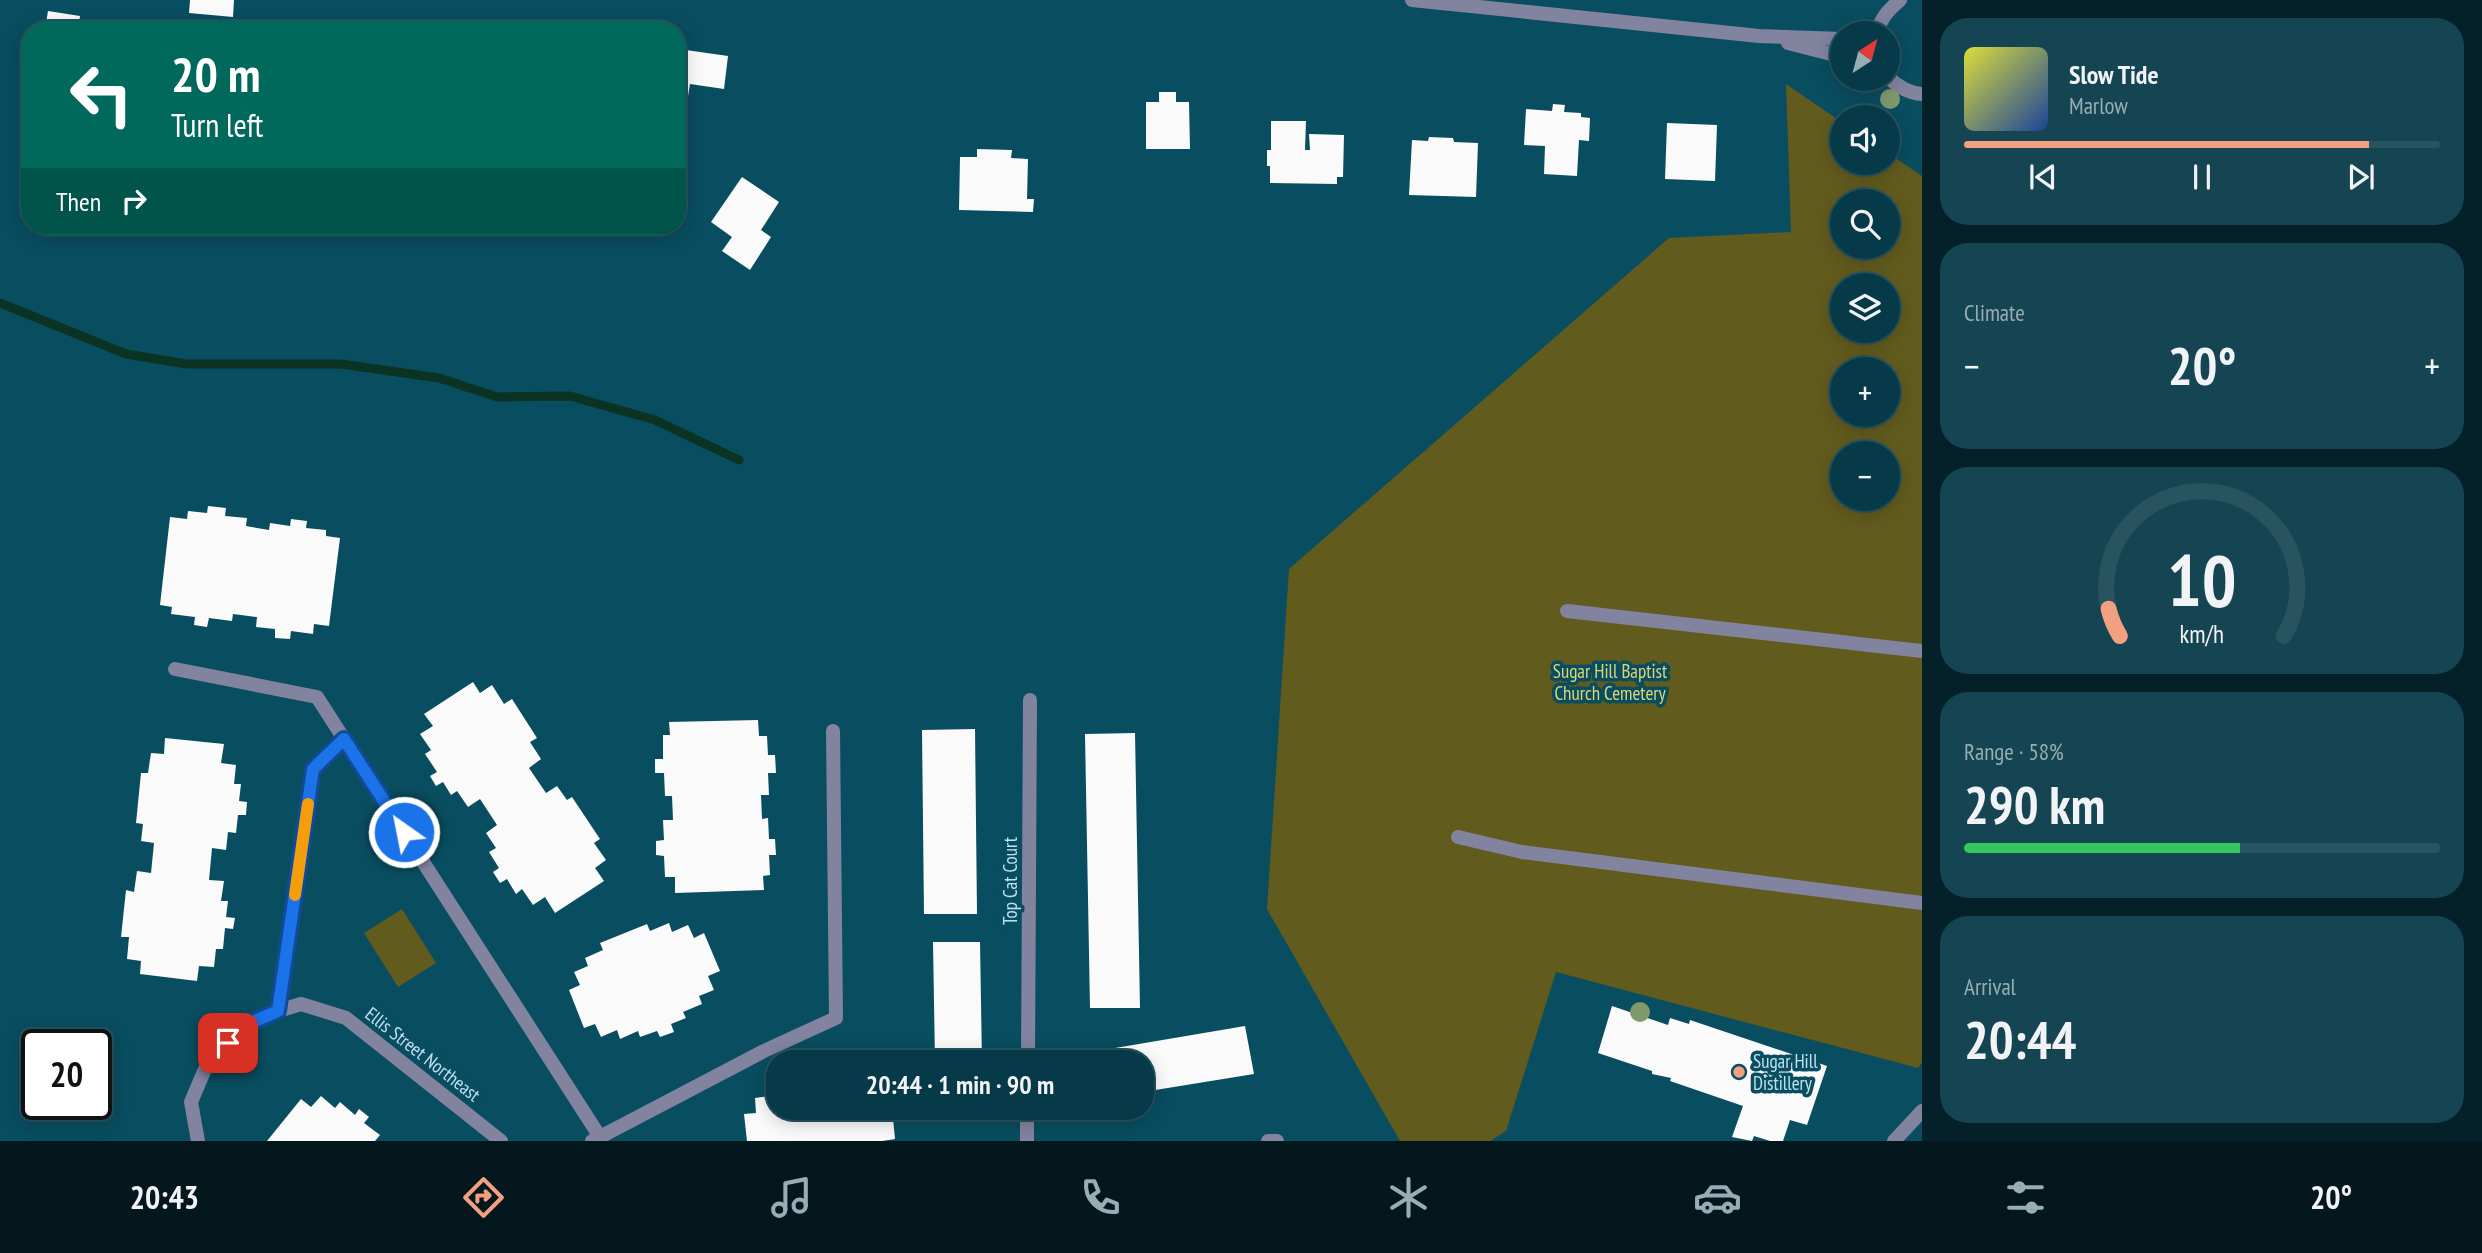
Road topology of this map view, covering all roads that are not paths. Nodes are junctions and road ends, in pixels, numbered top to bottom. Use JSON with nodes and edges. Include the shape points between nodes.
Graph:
{"nodes":[{"id":1,"x":1412,"y":0,"type":"edge"},
{"id":2,"x":1893,"y":3,"type":"edge"},
{"id":3,"x":1883,"y":21,"type":"edge"},
{"id":4,"x":1759,"y":36,"type":"junction"},
{"id":5,"x":1830,"y":39,"type":"edge"},
{"id":6,"x":1830,"y":54,"type":"edge"},
{"id":7,"x":1900,"y":87,"type":"edge"},
{"id":8,"x":1919,"y":96,"type":"edge"},
{"id":9,"x":1567,"y":611,"type":"dead end"},
{"id":10,"x":1922,"y":651,"type":"edge"},
{"id":11,"x":175,"y":669,"type":"dead end"},
{"id":12,"x":1030,"y":700,"type":"dead end"},
{"id":13,"x":833,"y":731,"type":"dead end"},
{"id":14,"x":344,"y":739,"type":"junction"},
{"id":15,"x":1458,"y":837,"type":"dead end"},
{"id":16,"x":1922,"y":903,"type":"edge"},
{"id":17,"x":278,"y":1011,"type":"junction"},
{"id":18,"x":1028,"y":1050,"type":"edge"},
{"id":19,"x":1922,"y":1111,"type":"edge"},
{"id":20,"x":1027,"y":1120,"type":"edge"},
{"id":21,"x":596,"y":1139,"type":"edge"},
{"id":22,"x":198,"y":1141,"type":"edge"},
{"id":23,"x":501,"y":1141,"type":"edge"},
{"id":24,"x":1027,"y":1141,"type":"edge"},
{"id":25,"x":1268,"y":1141,"type":"edge"},
{"id":26,"x":1277,"y":1141,"type":"edge"},
{"id":27,"x":1894,"y":1141,"type":"edge"}],
"edges":[{"from":1,"to":4,"type":"street"},
{"from":2,"to":3,"type":"street"},
{"from":4,"to":5,"type":"street"},
{"from":4,"to":6,"type":"street"},
{"from":7,"to":8,"type":"street"},
{"from":9,"to":10,"type":"street"},
{"from":11,"to":14,"type":"street","via":[[317,697]]},
{"from":12,"to":18,"type":"street","name":"Top Cat Court"},
{"from":13,"to":21,"type":"street","via":[[836,1018]]},
{"from":14,"to":17,"type":"street","via":[[313,769]]},
{"from":14,"to":21,"type":"street"},
{"from":15,"to":16,"type":"street","via":[[1522,852]]},
{"from":17,"to":22,"type":"street","name":"Ellis Street Northeast","via":[[248,1024],[208,1062],[191,1102]]},
{"from":17,"to":23,"type":"street","name":"Ellis Street Northeast","via":[[301,1004],[346,1018]]},
{"from":19,"to":27,"type":"street"},
{"from":20,"to":24,"type":"street"},
{"from":25,"to":26,"type":"street"}]}
